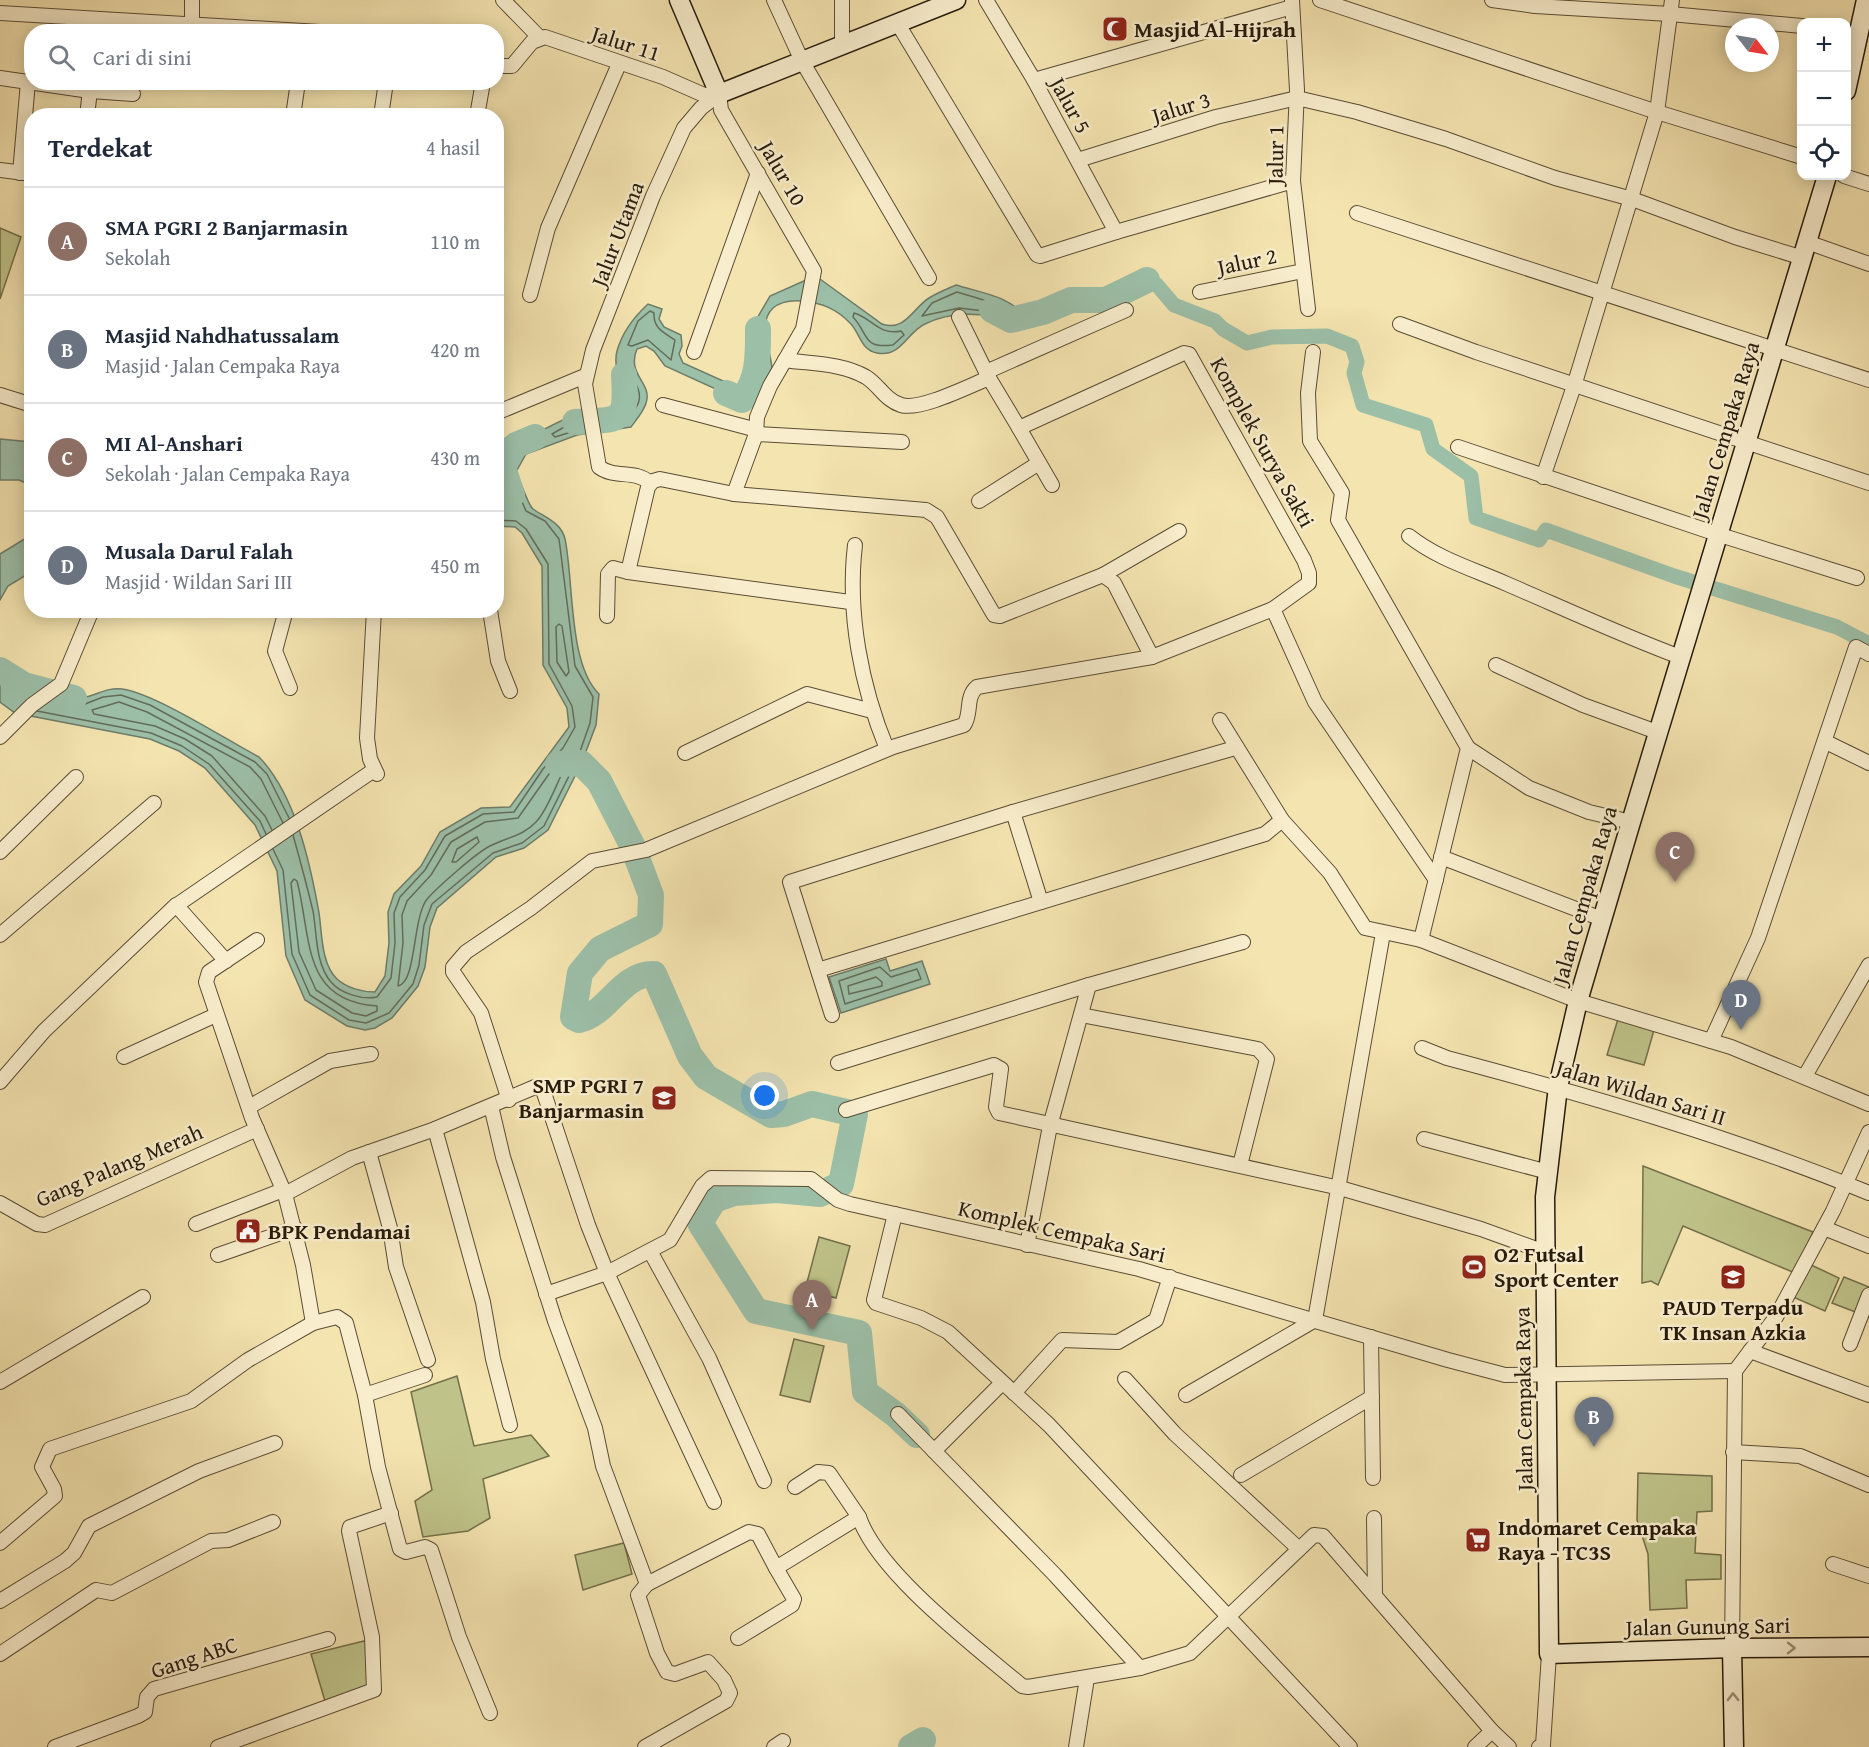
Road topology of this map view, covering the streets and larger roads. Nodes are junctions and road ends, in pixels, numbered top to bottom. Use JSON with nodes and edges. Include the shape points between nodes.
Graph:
{"nodes":[{"id":1,"x":192,"y":0,"type":"edge"},
{"id":2,"x":503,"y":0,"type":"edge"},
{"id":3,"x":679,"y":0,"type":"edge"},
{"id":4,"x":774,"y":0,"type":"edge"},
{"id":5,"x":842,"y":0,"type":"edge"},
{"id":6,"x":956,"y":0,"type":"edge"},
{"id":7,"x":986,"y":0,"type":"edge"},
{"id":8,"x":1320,"y":0,"type":"edge"},
{"id":9,"x":1492,"y":0,"type":"edge"},
{"id":10,"x":1292,"y":4,"type":"edge"},
{"id":11,"x":1671,"y":7,"type":"edge"},
{"id":12,"x":1866,"y":9,"type":"edge"},
{"id":13,"x":0,"y":13,"type":"edge"},
{"id":14,"x":86,"y":24,"type":"edge"},
{"id":15,"x":192,"y":24,"type":"edge"},
{"id":16,"x":898,"y":24,"type":"junction"},
{"id":17,"x":1797,"y":25,"type":"edge"},
{"id":18,"x":1853,"y":32,"type":"edge"},
{"id":19,"x":539,"y":38,"type":"junction"},
{"id":20,"x":842,"y":45,"type":"junction"},
{"id":21,"x":802,"y":61,"type":"junction"},
{"id":22,"x":619,"y":64,"type":"junction"},
{"id":23,"x":504,"y":66,"type":"edge"},
{"id":24,"x":1848,"y":72,"type":"edge"},
{"id":25,"x":0,"y":78,"type":"edge"},
{"id":26,"x":24,"y":81,"type":"edge"},
{"id":27,"x":1034,"y":81,"type":"junction"},
{"id":28,"x":28,"y":90,"type":"edge"},
{"id":29,"x":91,"y":90,"type":"edge"},
{"id":30,"x":109,"y":90,"type":"edge"},
{"id":31,"x":297,"y":90,"type":"edge"},
{"id":32,"x":385,"y":90,"type":"edge"},
{"id":33,"x":482,"y":90,"type":"edge"},
{"id":34,"x":133,"y":94,"type":"dead end"},
{"id":35,"x":719,"y":94,"type":"junction"},
{"id":36,"x":1297,"y":98,"type":"junction"},
{"id":37,"x":27,"y":108,"type":"edge"},
{"id":38,"x":88,"y":108,"type":"edge"},
{"id":39,"x":294,"y":108,"type":"edge"},
{"id":40,"x":382,"y":108,"type":"edge"},
{"id":41,"x":478,"y":108,"type":"edge"},
{"id":42,"x":1657,"y":112,"type":"junction"},
{"id":43,"x":1797,"y":155,"type":"edge"},
{"id":44,"x":1078,"y":160,"type":"junction"},
{"id":45,"x":0,"y":170,"type":"edge"},
{"id":46,"x":24,"y":173,"type":"edge"},
{"id":47,"x":758,"y":173,"type":"junction"},
{"id":48,"x":1851,"y":178,"type":"edge"},
{"id":49,"x":1826,"y":180,"type":"edge"},
{"id":50,"x":1293,"y":181,"type":"junction"},
{"id":51,"x":1869,"y":184,"type":"edge"},
{"id":52,"x":1632,"y":199,"type":"junction"},
{"id":53,"x":1357,"y":213,"type":"dead end"},
{"id":54,"x":1116,"y":231,"type":"junction"},
{"id":55,"x":1805,"y":250,"type":"junction"},
{"id":56,"x":1869,"y":264,"type":"edge"},
{"id":57,"x":1303,"y":271,"type":"junction"},
{"id":58,"x":929,"y":278,"type":"dead end"},
{"id":59,"x":1200,"y":292,"type":"dead end"},
{"id":60,"x":1603,"y":293,"type":"junction"},
{"id":61,"x":530,"y":295,"type":"dead end"},
{"id":62,"x":1308,"y":309,"type":"dead end"},
{"id":63,"x":1126,"y":310,"type":"dead end"},
{"id":64,"x":959,"y":317,"type":"dead end"},
{"id":65,"x":1400,"y":324,"type":"dead end"},
{"id":66,"x":1775,"y":348,"type":"junction"},
{"id":67,"x":694,"y":352,"type":"dead end"},
{"id":68,"x":1313,"y":352,"type":"dead end"},
{"id":69,"x":785,"y":360,"type":"junction"},
{"id":70,"x":987,"y":375,"type":"junction"},
{"id":71,"x":585,"y":376,"type":"junction"},
{"id":72,"x":1869,"y":380,"type":"edge"},
{"id":73,"x":1574,"y":386,"type":"junction"},
{"id":74,"x":0,"y":395,"type":"edge"},
{"id":75,"x":24,"y":402,"type":"edge"},
{"id":76,"x":663,"y":405,"type":"dead end"},
{"id":77,"x":504,"y":410,"type":"edge"},
{"id":78,"x":1019,"y":428,"type":"junction"},
{"id":79,"x":756,"y":432,"type":"junction"},
{"id":80,"x":1745,"y":441,"type":"junction"},
{"id":81,"x":902,"y":442,"type":"dead end"},
{"id":82,"x":1458,"y":447,"type":"dead end"},
{"id":83,"x":1040,"y":463,"type":"junction"},
{"id":84,"x":1543,"y":477,"type":"junction"},
{"id":85,"x":650,"y":483,"type":"junction"},
{"id":86,"x":1869,"y":483,"type":"edge"},
{"id":87,"x":1053,"y":485,"type":"dead end"},
{"id":88,"x":734,"y":494,"type":"junction"},
{"id":89,"x":979,"y":501,"type":"dead end"},
{"id":90,"x":1179,"y":531,"type":"dead end"},
{"id":91,"x":1717,"y":534,"type":"junction"},
{"id":92,"x":1409,"y":536,"type":"dead end"},
{"id":93,"x":855,"y":544,"type":"dead end"},
{"id":94,"x":628,"y":572,"type":"junction"},
{"id":95,"x":1103,"y":575,"type":"junction"},
{"id":96,"x":1857,"y":578,"type":"dead end"},
{"id":97,"x":850,"y":602,"type":"dead end"},
{"id":98,"x":1273,"y":609,"type":"junction"},
{"id":99,"x":607,"y":616,"type":"dead end"},
{"id":100,"x":89,"y":618,"type":"edge"},
{"id":101,"x":284,"y":618,"type":"edge"},
{"id":102,"x":373,"y":618,"type":"edge"},
{"id":103,"x":490,"y":618,"type":"edge"},
{"id":104,"x":1869,"y":654,"type":"edge"},
{"id":105,"x":1152,"y":657,"type":"junction"},
{"id":106,"x":1680,"y":657,"type":"junction"},
{"id":107,"x":1496,"y":664,"type":"dead end"},
{"id":108,"x":290,"y":688,"type":"dead end"},
{"id":109,"x":510,"y":691,"type":"dead end"},
{"id":110,"x":872,"y":711,"type":"junction"},
{"id":111,"x":1220,"y":720,"type":"dead end"},
{"id":112,"x":1658,"y":732,"type":"junction"},
{"id":113,"x":0,"y":737,"type":"edge"},
{"id":114,"x":1826,"y":742,"type":"junction"},
{"id":115,"x":1235,"y":748,"type":"junction"},
{"id":116,"x":1468,"y":748,"type":"junction"},
{"id":117,"x":887,"y":749,"type":"junction"},
{"id":118,"x":685,"y":753,"type":"dead end"},
{"id":119,"x":1869,"y":763,"type":"edge"},
{"id":120,"x":76,"y":777,"type":"dead end"},
{"id":121,"x":154,"y":803,"type":"dead end"},
{"id":122,"x":1013,"y":812,"type":"junction"},
{"id":123,"x":1282,"y":820,"type":"junction"},
{"id":124,"x":1631,"y":822,"type":"junction"},
{"id":125,"x":0,"y":852,"type":"edge"},
{"id":126,"x":1441,"y":857,"type":"junction"},
{"id":127,"x":1436,"y":880,"type":"junction"},
{"id":128,"x":1041,"y":902,"type":"junction"},
{"id":129,"x":176,"y":905,"type":"junction"},
{"id":130,"x":1602,"y":919,"type":"junction"},
{"id":131,"x":2,"y":930,"type":"edge"},
{"id":132,"x":1383,"y":933,"type":"junction"},
{"id":133,"x":257,"y":940,"type":"dead end"},
{"id":134,"x":1421,"y":940,"type":"junction"},
{"id":135,"x":1243,"y":942,"type":"dead end"},
{"id":136,"x":226,"y":961,"type":"junction"},
{"id":137,"x":1869,"y":965,"type":"edge"},
{"id":138,"x":818,"y":970,"type":"junction"},
{"id":139,"x":1089,"y":985,"type":"junction"},
{"id":140,"x":1578,"y":1001,"type":"junction"},
{"id":141,"x":216,"y":1015,"type":"junction"},
{"id":142,"x":832,"y":1015,"type":"dead end"},
{"id":143,"x":1081,"y":1015,"type":"junction"},
{"id":144,"x":1711,"y":1041,"type":"junction"},
{"id":145,"x":1422,"y":1048,"type":"dead end"},
{"id":146,"x":371,"y":1053,"type":"dead end"},
{"id":147,"x":124,"y":1057,"type":"dead end"},
{"id":148,"x":838,"y":1063,"type":"dead end"},
{"id":149,"x":1805,"y":1076,"type":"junction"},
{"id":150,"x":0,"y":1082,"type":"edge"},
{"id":151,"x":1558,"y":1087,"type":"junction"},
{"id":152,"x":509,"y":1100,"type":"junction"},
{"id":153,"x":1869,"y":1104,"type":"edge"},
{"id":154,"x":491,"y":1106,"type":"junction"},
{"id":155,"x":249,"y":1107,"type":"junction"},
{"id":156,"x":846,"y":1110,"type":"dead end"},
{"id":157,"x":1050,"y":1126,"type":"junction"},
{"id":158,"x":256,"y":1129,"type":"junction"},
{"id":159,"x":435,"y":1129,"type":"junction"},
{"id":160,"x":1869,"y":1132,"type":"edge"},
{"id":161,"x":1424,"y":1139,"type":"dead end"},
{"id":162,"x":369,"y":1152,"type":"junction"},
{"id":163,"x":1240,"y":1165,"type":"junction"},
{"id":164,"x":1548,"y":1172,"type":"junction"},
{"id":165,"x":1844,"y":1183,"type":"junction"},
{"id":166,"x":1340,"y":1188,"type":"junction"},
{"id":167,"x":284,"y":1192,"type":"junction"},
{"id":168,"x":1869,"y":1193,"type":"edge"},
{"id":169,"x":0,"y":1203,"type":"edge"},
{"id":170,"x":895,"y":1214,"type":"junction"},
{"id":171,"x":196,"y":1224,"type":"dead end"},
{"id":172,"x":295,"y":1228,"type":"junction"},
{"id":173,"x":1824,"y":1228,"type":"junction"},
{"id":174,"x":1027,"y":1245,"type":"junction"},
{"id":175,"x":1869,"y":1246,"type":"edge"},
{"id":176,"x":650,"y":1251,"type":"junction"},
{"id":177,"x":1545,"y":1252,"type":"junction"},
{"id":178,"x":218,"y":1255,"type":"dead end"},
{"id":179,"x":607,"y":1273,"type":"junction"},
{"id":180,"x":1170,"y":1277,"type":"junction"},
{"id":181,"x":546,"y":1294,"type":"junction"},
{"id":182,"x":1869,"y":1295,"type":"edge"},
{"id":183,"x":143,"y":1297,"type":"dead end"},
{"id":184,"x":1315,"y":1320,"type":"junction"},
{"id":185,"x":313,"y":1323,"type":"junction"},
{"id":186,"x":1371,"y":1337,"type":"junction"},
{"id":187,"x":1850,"y":1344,"type":"dead end"},
{"id":188,"x":1750,"y":1351,"type":"junction"},
{"id":189,"x":428,"y":1360,"type":"dead end"},
{"id":190,"x":1735,"y":1371,"type":"junction"},
{"id":191,"x":1546,"y":1374,"type":"junction"},
{"id":192,"x":425,"y":1375,"type":"dead end"},
{"id":193,"x":1125,"y":1379,"type":"dead end"},
{"id":194,"x":0,"y":1382,"type":"edge"},
{"id":195,"x":1002,"y":1383,"type":"junction"},
{"id":196,"x":1014,"y":1393,"type":"junction"},
{"id":197,"x":365,"y":1395,"type":"junction"},
{"id":198,"x":1186,"y":1395,"type":"dead end"},
{"id":199,"x":1869,"y":1395,"type":"edge"},
{"id":200,"x":1372,"y":1397,"type":"junction"},
{"id":201,"x":898,"y":1414,"type":"dead end"},
{"id":202,"x":510,"y":1425,"type":"dead end"},
{"id":203,"x":275,"y":1443,"type":"dead end"},
{"id":204,"x":934,"y":1451,"type":"junction"},
{"id":205,"x":1733,"y":1452,"type":"junction"},
{"id":206,"x":1241,"y":1475,"type":"dead end"},
{"id":207,"x":1373,"y":1478,"type":"dead end"},
{"id":208,"x":764,"y":1481,"type":"dead end"},
{"id":209,"x":1869,"y":1485,"type":"edge"},
{"id":210,"x":795,"y":1487,"type":"dead end"},
{"id":211,"x":714,"y":1502,"type":"dead end"},
{"id":212,"x":391,"y":1513,"type":"junction"},
{"id":213,"x":859,"y":1517,"type":"junction"},
{"id":214,"x":1374,"y":1518,"type":"dead end"},
{"id":215,"x":273,"y":1522,"type":"dead end"},
{"id":216,"x":0,"y":1543,"type":"edge"},
{"id":217,"x":1299,"y":1549,"type":"junction"},
{"id":218,"x":1833,"y":1564,"type":"dead end"},
{"id":219,"x":776,"y":1568,"type":"junction"},
{"id":220,"x":1869,"y":1576,"type":"edge"},
{"id":221,"x":647,"y":1584,"type":"junction"},
{"id":222,"x":1375,"y":1595,"type":"junction"},
{"id":223,"x":0,"y":1601,"type":"edge"},
{"id":224,"x":1229,"y":1616,"type":"junction"},
{"id":225,"x":328,"y":1638,"type":"dead end"},
{"id":226,"x":738,"y":1638,"type":"dead end"},
{"id":227,"x":1869,"y":1647,"type":"edge"},
{"id":228,"x":1732,"y":1648,"type":"junction"},
{"id":229,"x":0,"y":1654,"type":"edge"},
{"id":230,"x":1549,"y":1654,"type":"junction"},
{"id":231,"x":1140,"y":1668,"type":"junction"},
{"id":232,"x":1088,"y":1678,"type":"junction"},
{"id":233,"x":490,"y":1713,"type":"dead end"},
{"id":234,"x":1491,"y":1731,"type":"junction"},
{"id":235,"x":55,"y":1747,"type":"edge"},
{"id":236,"x":218,"y":1747,"type":"edge"},
{"id":237,"x":645,"y":1747,"type":"edge"},
{"id":238,"x":1076,"y":1747,"type":"edge"},
{"id":239,"x":1350,"y":1747,"type":"edge"},
{"id":240,"x":1475,"y":1747,"type":"edge"},
{"id":241,"x":1509,"y":1747,"type":"edge"},
{"id":242,"x":1539,"y":1747,"type":"edge"},
{"id":243,"x":1734,"y":1747,"type":"edge"}],
"edges":[{"from":1,"to":15,"type":"street"},
{"from":2,"to":19,"type":"street"},
{"from":3,"to":35,"type":"street"},
{"from":4,"to":21,"type":"street"},
{"from":5,"to":20,"type":"street"},
{"from":6,"to":16,"type":"street"},
{"from":7,"to":27,"type":"street","name":"Jalur 5"},
{"from":8,"to":42,"type":"street"},
{"from":9,"to":11,"type":"street","via":[[1535,6]]},
{"from":10,"to":27,"type":"street"},
{"from":10,"to":36,"type":"street","name":"Jalur 1"},
{"from":11,"to":17,"type":"street"},
{"from":11,"to":42,"type":"street"},
{"from":12,"to":18,"type":"street"},
{"from":13,"to":14,"type":"street"},
{"from":16,"to":20,"type":"street"},
{"from":16,"to":54,"type":"street","via":[[1033,253],[1040,256]]},
{"from":18,"to":24,"type":"street"},
{"from":19,"to":22,"type":"street","name":"Jalur 11","via":[[552,39]]},
{"from":19,"to":23,"type":"street","via":[[512,66]]},
{"from":20,"to":21,"type":"street"},
{"from":21,"to":35,"type":"street"},
{"from":21,"to":58,"type":"street"},
{"from":22,"to":35,"type":"street","name":"Jalur 11","via":[[704,94]]},
{"from":22,"to":61,"type":"street","via":[[548,228]]},
{"from":25,"to":26,"type":"street"},
{"from":27,"to":44,"type":"street","name":"Jalur 5"},
{"from":28,"to":37,"type":"street"},
{"from":29,"to":38,"type":"street"},
{"from":30,"to":34,"type":"street"},
{"from":31,"to":39,"type":"street"},
{"from":32,"to":40,"type":"street"},
{"from":33,"to":41,"type":"street"},
{"from":35,"to":47,"type":"street","name":"Jalur 10","via":[[721,110]]},
{"from":35,"to":71,"type":"street","name":"Jalur Utama","via":[[684,128],[653,196]]},
{"from":36,"to":44,"type":"street","name":"Jalur 3","via":[[1216,117]]},
{"from":36,"to":50,"type":"street","name":"Jalur 1"},
{"from":36,"to":52,"type":"street","via":[[1357,112],[1555,178]]},
{"from":42,"to":43,"type":"street"},
{"from":42,"to":52,"type":"street"},
{"from":44,"to":54,"type":"street","name":"Jalur 5"},
{"from":45,"to":46,"type":"street"},
{"from":47,"to":67,"type":"street"},
{"from":47,"to":69,"type":"street","name":"Jalur 10","via":[[814,271],[803,329]]},
{"from":48,"to":51,"type":"street"},
{"from":49,"to":55,"type":"street","name":"Jalan Cempaka Raya"},
{"from":50,"to":54,"type":"street"},
{"from":50,"to":57,"type":"street","name":"Jalur 1"},
{"from":52,"to":55,"type":"street","via":[[1735,237]]},
{"from":52,"to":60,"type":"street"},
{"from":53,"to":60,"type":"street"},
{"from":55,"to":56,"type":"street"},
{"from":55,"to":66,"type":"street","name":"Jalan Cempaka Raya"},
{"from":57,"to":59,"type":"street","name":"Jalur 2"},
{"from":57,"to":62,"type":"street","name":"Jalur 1"},
{"from":60,"to":66,"type":"street"},
{"from":60,"to":73,"type":"street"},
{"from":63,"to":70,"type":"street"},
{"from":64,"to":70,"type":"street"},
{"from":65,"to":73,"type":"street"},
{"from":66,"to":72,"type":"street"},
{"from":66,"to":80,"type":"street","name":"Jalan Cempaka Raya"},
{"from":68,"to":116,"type":"street","via":[[1308,393],[1310,441],[1342,493],[1338,520]]},
{"from":69,"to":70,"type":"street","via":[[848,368],[868,378],[886,397],[903,406],[930,402]]},
{"from":69,"to":79,"type":"street","via":[[757,417]]},
{"from":70,"to":78,"type":"street"},
{"from":71,"to":77,"type":"street"},
{"from":71,"to":85,"type":"street","name":"Jalur Utama","via":[[599,467],[636,474]]},
{"from":73,"to":80,"type":"street"},
{"from":73,"to":84,"type":"street"},
{"from":74,"to":75,"type":"street"},
{"from":76,"to":79,"type":"street"},
{"from":78,"to":83,"type":"street"},
{"from":78,"to":98,"type":"street","name":"Komplek Surya Sakti","via":[[1189,354],[1309,573],[1309,583],[1303,589]]},
{"from":79,"to":81,"type":"street"},
{"from":79,"to":88,"type":"street"},
{"from":80,"to":86,"type":"street"},
{"from":80,"to":91,"type":"street","name":"Jalan Cempaka Raya"},
{"from":82,"to":84,"type":"street"},
{"from":83,"to":87,"type":"street"},
{"from":83,"to":89,"type":"street"},
{"from":84,"to":91,"type":"street"},
{"from":85,"to":88,"type":"street","via":[[660,479]]},
{"from":85,"to":94,"type":"street"},
{"from":88,"to":95,"type":"street","via":[[932,512],[994,615],[1000,616]]},
{"from":90,"to":95,"type":"street"},
{"from":91,"to":96,"type":"street"},
{"from":91,"to":106,"type":"street","name":"Jalan Cempaka Raya"},
{"from":92,"to":106,"type":"street","via":[[1435,555]]},
{"from":93,"to":110,"type":"street","via":[[851,576]]},
{"from":94,"to":97,"type":"street"},
{"from":94,"to":99,"type":"street","via":[[613,568],[608,574]]},
{"from":95,"to":105,"type":"street","via":[[1114,583]]},
{"from":98,"to":105,"type":"street","name":"Komplek Surya Sakti"},
{"from":98,"to":127,"type":"street","via":[[1315,702]]},
{"from":100,"to":113,"type":"street","via":[[61,684],[32,705]]},
{"from":101,"to":108,"type":"street","via":[[275,651]]},
{"from":102,"to":129,"type":"street","via":[[367,713],[368,752],[375,772],[300,823],[269,839]]},
{"from":103,"to":109,"type":"street","via":[[498,661]]},
{"from":104,"to":114,"type":"street","via":[[1856,647]]},
{"from":105,"to":117,"type":"street","name":"Komplek Surya Sakti","via":[[977,687],[970,697],[964,725]]},
{"from":106,"to":112,"type":"street","name":"Jalan Cempaka Raya"},
{"from":107,"to":112,"type":"street","via":[[1583,705]]},
{"from":110,"to":117,"type":"street"},
{"from":110,"to":118,"type":"street","via":[[807,694]]},
{"from":111,"to":115,"type":"street"},
{"from":112,"to":124,"type":"street","name":"Jalan Cempaka Raya"},
{"from":114,"to":119,"type":"street"},
{"from":114,"to":144,"type":"street","via":[[1758,938]]},
{"from":115,"to":122,"type":"street"},
{"from":115,"to":123,"type":"street"},
{"from":116,"to":124,"type":"street","via":[[1528,788],[1589,812]]},
{"from":116,"to":126,"type":"street"},
{"from":117,"to":152,"type":"street","via":[[645,850],[592,861],[454,963],[453,972],[481,1012]]},
{"from":120,"to":125,"type":"street"},
{"from":121,"to":131,"type":"street"},
{"from":122,"to":128,"type":"street"},
{"from":122,"to":138,"type":"street","via":[[790,882]]},
{"from":123,"to":128,"type":"street","via":[[1265,834]]},
{"from":123,"to":132,"type":"street","via":[[1330,873],[1365,928]]},
{"from":124,"to":130,"type":"street","name":"Jalan Cempaka Raya"},
{"from":126,"to":127,"type":"street"},
{"from":126,"to":130,"type":"street"},
{"from":127,"to":134,"type":"street"},
{"from":128,"to":138,"type":"street"},
{"from":129,"to":136,"type":"street"},
{"from":129,"to":150,"type":"street","via":[[44,1031]]},
{"from":130,"to":140,"type":"street","name":"Jalan Cempaka Raya"},
{"from":132,"to":134,"type":"street"},
{"from":132,"to":166,"type":"street"},
{"from":133,"to":136,"type":"street"},
{"from":134,"to":140,"type":"street"},
{"from":135,"to":139,"type":"street"},
{"from":136,"to":141,"type":"street","via":[[206,976]]},
{"from":137,"to":149,"type":"street"},
{"from":138,"to":142,"type":"street"},
{"from":139,"to":143,"type":"street"},
{"from":139,"to":148,"type":"street"},
{"from":140,"to":144,"type":"street"},
{"from":140,"to":151,"type":"street","name":"Jalan Cempaka Raya"},
{"from":141,"to":147,"type":"street"},
{"from":141,"to":155,"type":"street"},
{"from":143,"to":157,"type":"street"},
{"from":143,"to":163,"type":"street","via":[[1264,1053],[1267,1059]]},
{"from":144,"to":149,"type":"street"},
{"from":145,"to":151,"type":"street","name":"Jalan Wildan Sari II"},
{"from":146,"to":155,"type":"street","via":[[330,1061]]},
{"from":149,"to":153,"type":"street"},
{"from":151,"to":164,"type":"street","name":"Jalan Cempaka Raya"},
{"from":151,"to":165,"type":"street","name":"Jalan Wildan Sari II","via":[[1799,1164]]},
{"from":152,"to":154,"type":"street"},
{"from":152,"to":179,"type":"street","via":[[535,1087],[543,1090]]},
{"from":154,"to":159,"type":"street"},
{"from":154,"to":181,"type":"street"},
{"from":155,"to":158,"type":"street"},
{"from":156,"to":157,"type":"street","via":[[994,1065],[1001,1069],[996,1107],[999,1113]]},
{"from":157,"to":163,"type":"street"},
{"from":157,"to":174,"type":"street"},
{"from":158,"to":167,"type":"street"},
{"from":158,"to":169,"type":"street","name":"Gang Palang Merah","via":[[45,1225]]},
{"from":159,"to":162,"type":"street"},
{"from":159,"to":202,"type":"street","via":[[483,1302]]},
{"from":160,"to":165,"type":"street"},
{"from":161,"to":164,"type":"street"},
{"from":162,"to":167,"type":"street"},
{"from":162,"to":189,"type":"street","via":[[390,1228],[396,1268]]},
{"from":163,"to":166,"type":"street"},
{"from":164,"to":177,"type":"street","name":"Jalan Cempaka Raya"},
{"from":165,"to":168,"type":"street","name":"Jalan Wildan Sari II"},
{"from":165,"to":173,"type":"street"},
{"from":166,"to":177,"type":"street","via":[[1482,1229]]},
{"from":166,"to":184,"type":"street"},
{"from":167,"to":171,"type":"street"},
{"from":167,"to":172,"type":"street"},
{"from":170,"to":174,"type":"street","name":"Komplek Cempaka Sari"},
{"from":170,"to":176,"type":"street","name":"Komplek Cempaka Sari","via":[[838,1200],[816,1180],[711,1178],[702,1186],[670,1240]]},
{"from":170,"to":195,"type":"street","via":[[874,1299],[880,1306],[921,1318],[948,1332]]},
{"from":172,"to":178,"type":"street"},
{"from":172,"to":185,"type":"street"},
{"from":173,"to":175,"type":"street"},
{"from":173,"to":188,"type":"street","via":[[1776,1317]]},
{"from":174,"to":180,"type":"street","name":"Komplek Cempaka Sari"},
{"from":176,"to":179,"type":"street","name":"Komplek Cempaka Sari"},
{"from":176,"to":208,"type":"street","via":[[709,1358]]},
{"from":177,"to":191,"type":"street","name":"Jalan Cempaka Raya"},
{"from":179,"to":181,"type":"street","name":"Komplek Cempaka Sari"},
{"from":179,"to":211,"type":"street"},
{"from":180,"to":184,"type":"street","name":"Komplek Cempaka Sari"},
{"from":180,"to":196,"type":"street","via":[[1156,1320],[1118,1342],[1062,1340]]},
{"from":181,"to":221,"type":"street"},
{"from":182,"to":187,"type":"street"},
{"from":183,"to":194,"type":"street"},
{"from":184,"to":186,"type":"street","name":"Komplek Cempaka Sari"},
{"from":184,"to":198,"type":"street"},
{"from":185,"to":197,"type":"street","via":[[337,1317],[346,1323]]},
{"from":185,"to":216,"type":"street","via":[[248,1360],[191,1401],[51,1449],[42,1467],[55,1496]]},
{"from":186,"to":191,"type":"street","name":"Komplek Cempaka Sari","via":[[1505,1375]]},
{"from":186,"to":200,"type":"street"},
{"from":188,"to":190,"type":"street"},
{"from":188,"to":199,"type":"street"},
{"from":190,"to":191,"type":"street","name":"Komplek Cempaka Sari"},
{"from":190,"to":205,"type":"street"},
{"from":191,"to":230,"type":"street","name":"Jalan Cempaka Raya"},
{"from":192,"to":197,"type":"street"},
{"from":193,"to":217,"type":"street","via":[[1183,1443]]},
{"from":195,"to":196,"type":"street"},
{"from":195,"to":204,"type":"street"},
{"from":196,"to":224,"type":"street"},
{"from":197,"to":212,"type":"street"},
{"from":200,"to":206,"type":"street"},
{"from":200,"to":207,"type":"street"},
{"from":201,"to":204,"type":"street"},
{"from":203,"to":223,"type":"street","via":[[199,1471],[89,1526],[65,1561]]},
{"from":204,"to":231,"type":"street"},
{"from":205,"to":209,"type":"street","via":[[1800,1456]]},
{"from":205,"to":228,"type":"street"},
{"from":210,"to":213,"type":"street","via":[[818,1472],[829,1473]]},
{"from":212,"to":233,"type":"street","via":[[400,1549],[431,1550],[459,1637]]},
{"from":212,"to":236,"type":"street","via":[[350,1527],[349,1531],[372,1637],[374,1690]]},
{"from":213,"to":219,"type":"street"},
{"from":213,"to":232,"type":"street","via":[[864,1531],[898,1575],[940,1617],[1022,1686]]},
{"from":214,"to":222,"type":"street"},
{"from":215,"to":229,"type":"street","via":[[228,1540],[212,1541],[112,1593],[96,1590]]},
{"from":217,"to":222,"type":"street","via":[[1314,1536],[1323,1536]]},
{"from":217,"to":224,"type":"street"},
{"from":218,"to":220,"type":"street"},
{"from":219,"to":221,"type":"street","via":[[758,1534],[749,1532]]},
{"from":219,"to":226,"type":"street","via":[[794,1599],[792,1605]]},
{"from":221,"to":237,"type":"street","via":[[639,1595],[667,1672],[675,1674],[708,1662],[730,1693],[726,1701]]},
{"from":222,"to":234,"type":"street"},
{"from":224,"to":231,"type":"street","via":[[1190,1653]]},
{"from":224,"to":239,"type":"street"},
{"from":225,"to":235,"type":"street","name":"Gang ABC","via":[[154,1689],[147,1697],[145,1712]]},
{"from":228,"to":227,"type":"street","name":"Jalan Gunung Sari","one_way":true},
{"from":228,"to":230,"type":"street","name":"Jalan Gunung Sari"},
{"from":243,"to":228,"type":"street","one_way":true},
{"from":230,"to":242,"type":"street","via":[[1543,1745]]},
{"from":231,"to":232,"type":"street"},
{"from":232,"to":238,"type":"street"},
{"from":234,"to":240,"type":"street"},
{"from":234,"to":241,"type":"street"}]}
